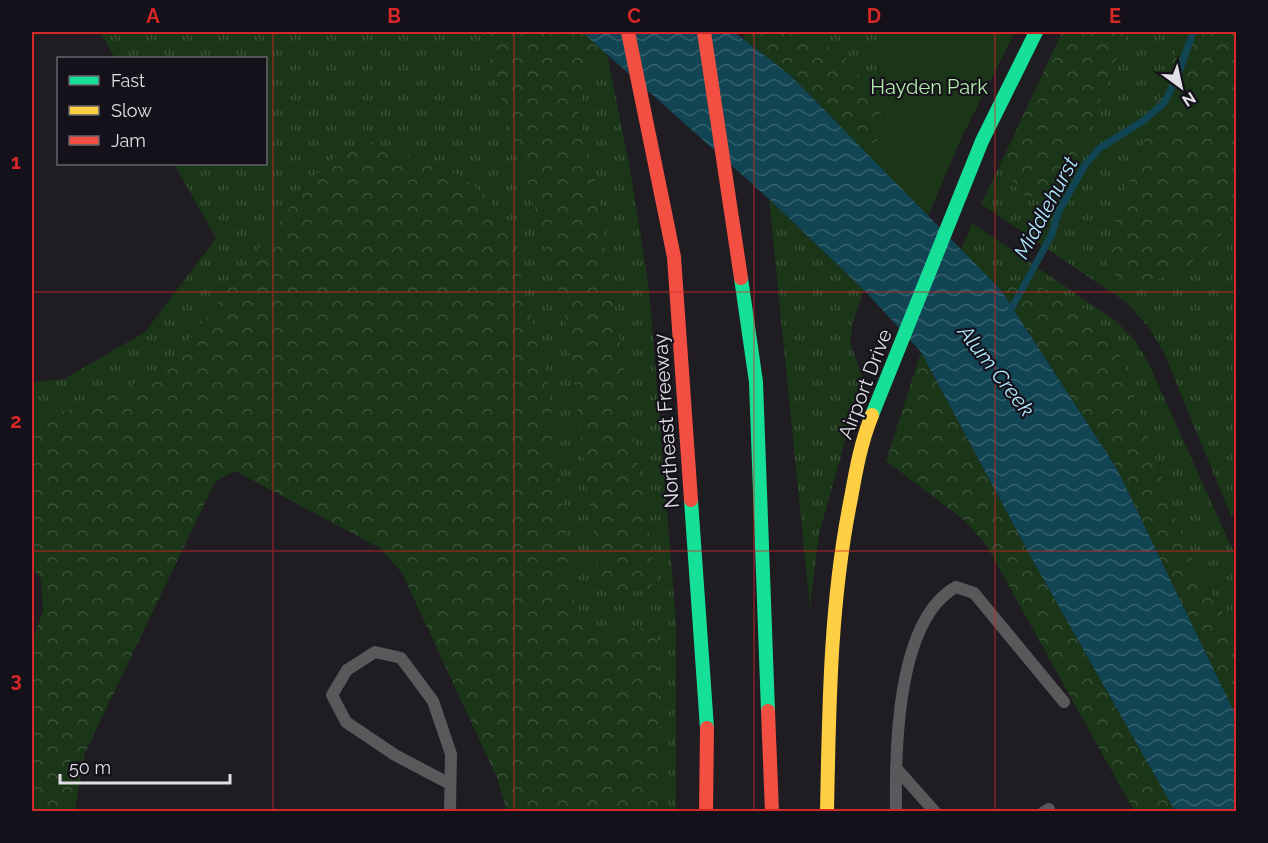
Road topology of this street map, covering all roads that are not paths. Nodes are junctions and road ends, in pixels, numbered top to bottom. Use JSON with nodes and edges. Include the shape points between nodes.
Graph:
{"nodes":[{"id":1,"x":628,"y":32,"type":"edge"},
{"id":2,"x":704,"y":32,"type":"edge"},
{"id":3,"x":1036,"y":32,"type":"edge"},
{"id":4,"x":1064,"y":702,"type":"dead end"},
{"id":5,"x":896,"y":768,"type":"junction"},
{"id":6,"x":450,"y":784,"type":"junction"},
{"id":7,"x":450,"y":812,"type":"edge"},
{"id":8,"x":706,"y":812,"type":"edge"},
{"id":9,"x":772,"y":812,"type":"edge"},
{"id":10,"x":827,"y":812,"type":"edge"},
{"id":11,"x":896,"y":812,"type":"edge"},
{"id":12,"x":935,"y":812,"type":"edge"}],
"edges":[{"from":1,"to":8,"type":"main road","name":"Northeast Freeway","via":[[674,257],[707,721]]},
{"from":2,"to":9,"type":"main road","via":[[756,382]]},
{"from":3,"to":10,"type":"main road","name":"Airport Drive","via":[[982,141],[863,437],[839,556],[830,683]]},
{"from":4,"to":5,"type":"lane","via":[[974,593],[956,586],[941,595],[931,609],[913,649],[897,717]]},
{"from":5,"to":11,"type":"lane"},
{"from":5,"to":12,"type":"lane"},
{"from":6,"to":6,"type":"lane","via":[[451,754],[433,701],[401,658],[375,652],[348,670],[332,695],[346,722],[395,755]]},
{"from":6,"to":7,"type":"lane"}]}
